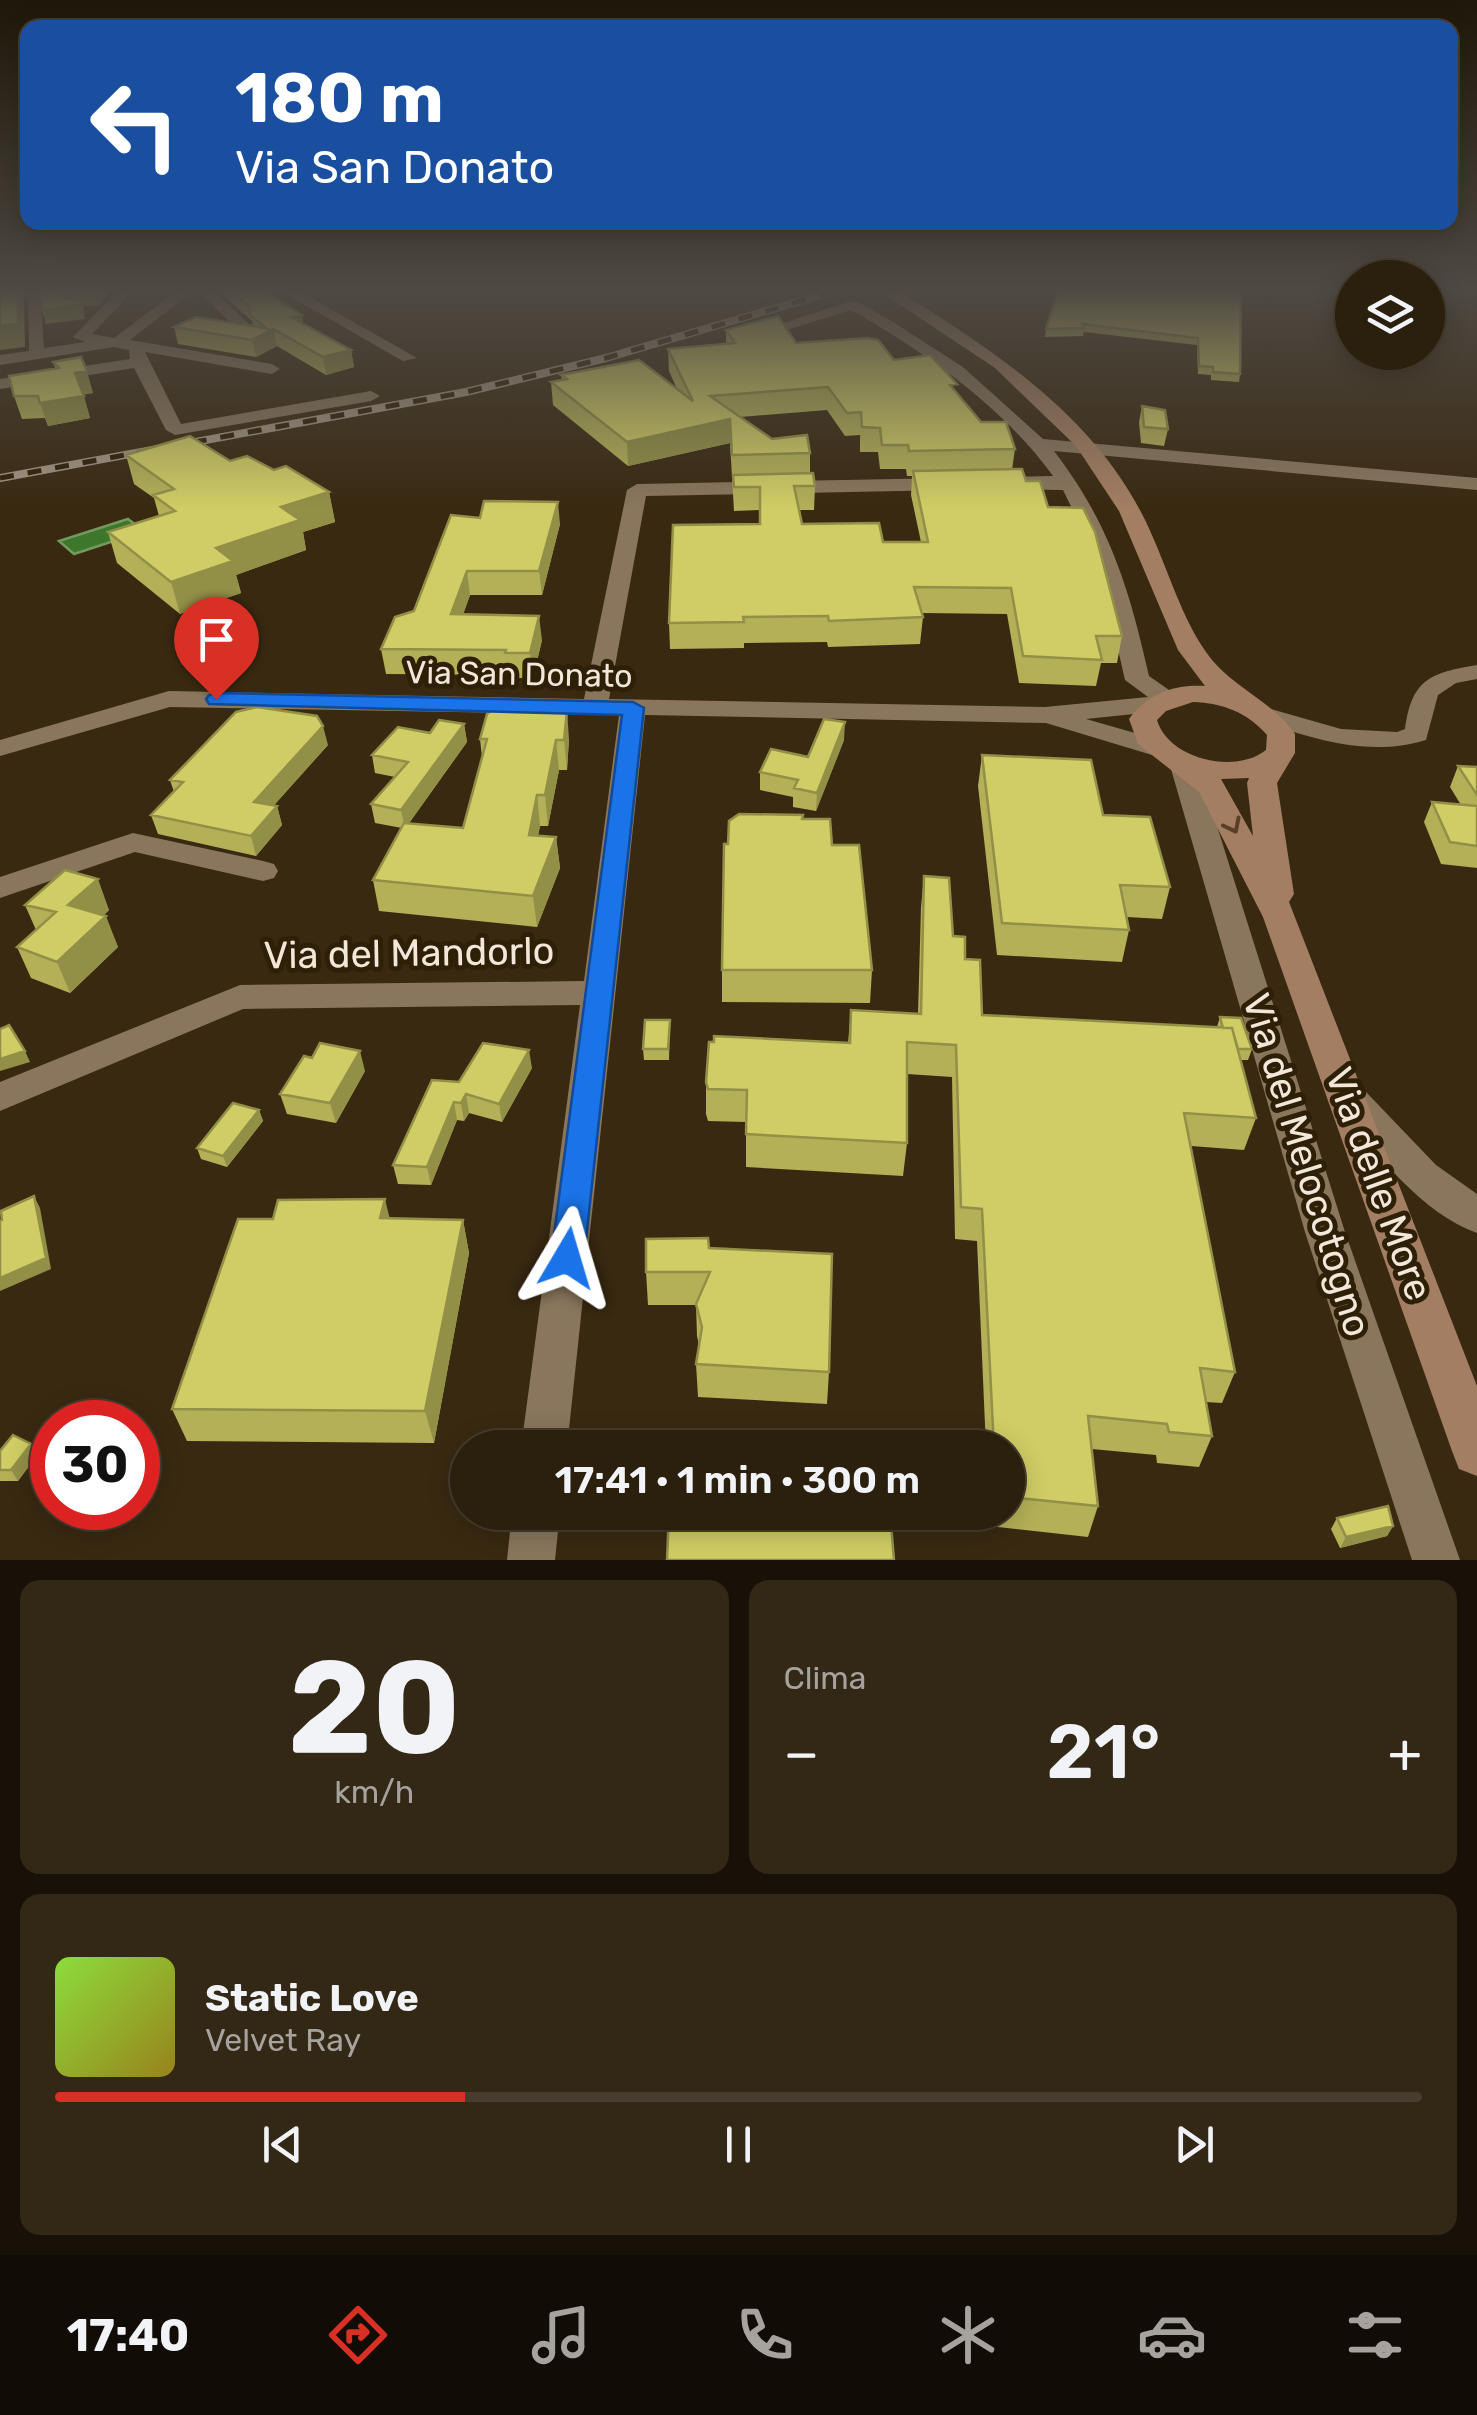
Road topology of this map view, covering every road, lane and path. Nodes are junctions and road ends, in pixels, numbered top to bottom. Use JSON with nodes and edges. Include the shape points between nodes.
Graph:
{"nodes":[{"id":1,"x":82,"y":363,"type":"edge"},
{"id":2,"x":138,"y":363,"type":"edge"},
{"id":3,"x":221,"y":363,"type":"edge"},
{"id":4,"x":949,"y":363,"type":"edge"},
{"id":5,"x":1000,"y":363,"type":"edge"},
{"id":6,"x":272,"y":370,"type":"dead end"},
{"id":7,"x":0,"y":384,"type":"edge"},
{"id":8,"x":371,"y":396,"type":"dead end"},
{"id":9,"x":1034,"y":444,"type":"junction"},
{"id":10,"x":1066,"y":482,"type":"junction"},
{"id":11,"x":1477,"y":484,"type":"edge"},
{"id":12,"x":1190,"y":650,"type":"junction"},
{"id":13,"x":1477,"y":672,"type":"edge"},
{"id":14,"x":1168,"y":699,"type":"junction"},
{"id":15,"x":595,"y":708,"type":"junction"},
{"id":16,"x":633,"y":708,"type":"junction"},
{"id":17,"x":1255,"y":710,"type":"junction"},
{"id":18,"x":1044,"y":715,"type":"junction"},
{"id":19,"x":1338,"y":736,"type":"junction"},
{"id":20,"x":0,"y":748,"type":"edge"},
{"id":21,"x":1276,"y":757,"type":"junction"},
{"id":22,"x":1172,"y":758,"type":"junction"},
{"id":23,"x":263,"y":871,"type":"dead end"},
{"id":24,"x":0,"y":888,"type":"edge"},
{"id":25,"x":1280,"y":917,"type":"junction"},
{"id":26,"x":599,"y":993,"type":"junction"},
{"id":27,"x":1346,"y":1095,"type":"junction"},
{"id":28,"x":0,"y":1097,"type":"edge"},
{"id":29,"x":1477,"y":1216,"type":"edge"},
{"id":30,"x":546,"y":1430,"type":"edge"},
{"id":31,"x":1477,"y":1451,"type":"edge"},
{"id":32,"x":534,"y":1530,"type":"edge"},
{"id":33,"x":531,"y":1560,"type":"edge"},
{"id":34,"x":1436,"y":1560,"type":"edge"}],
"edges":[{"from":1,"to":7,"type":"street"},
{"from":2,"to":8,"type":"street","via":[[175,430]]},
{"from":3,"to":6,"type":"street"},
{"from":4,"to":9,"type":"street"},
{"from":5,"to":12,"type":"main road","via":[[1089,449],[1130,512]]},
{"from":9,"to":10,"type":"street"},
{"from":9,"to":11,"type":"street"},
{"from":10,"to":14,"type":"street","via":[[1109,565],[1137,680]]},
{"from":10,"to":15,"type":"street","via":[[637,490]]},
{"from":12,"to":14,"type":"main road","via":[[1190,675]]},
{"from":12,"to":17,"type":"main road","via":[[1212,678]]},
{"from":13,"to":19,"type":"street","via":[[1431,684],[1421,698],[1417,734],[1401,741]]},
{"from":14,"to":17,"type":"main road","via":[[1214,696]]},
{"from":14,"to":18,"type":"street"},
{"from":14,"to":22,"type":"main road","via":[[1142,719],[1148,738]]},
{"from":15,"to":16,"type":"street","name":"Via San Donato"},
{"from":15,"to":20,"type":"street","name":"Via San Donato","via":[[169,700]]},
{"from":16,"to":18,"type":"street","name":"Via San Donato"},
{"from":16,"to":26,"type":"street"},
{"from":17,"to":19,"type":"street"},
{"from":17,"to":21,"type":"main road","via":[[1281,734]]},
{"from":18,"to":22,"type":"street"},
{"from":19,"to":21,"type":"street"},
{"from":21,"to":22,"type":"main road","via":[[1254,769],[1226,772]]},
{"from":21,"to":25,"type":"main road","via":[[1262,783]]},
{"from":22,"to":25,"type":"main road","one_way":true,"via":[[1212,786]]},
{"from":22,"to":34,"type":"street","name":"Via del Melocotogno"},
{"from":23,"to":24,"type":"street","via":[[132,842]]},
{"from":25,"to":27,"type":"main road","name":"Via delle More"},
{"from":26,"to":28,"type":"street","name":"Via del Mandorlo","via":[[240,998]]},
{"from":26,"to":30,"type":"street"},
{"from":27,"to":29,"type":"street","via":[[1422,1176]]},
{"from":27,"to":31,"type":"main road","name":"Via delle More"},
{"from":32,"to":33,"type":"street"}]}
